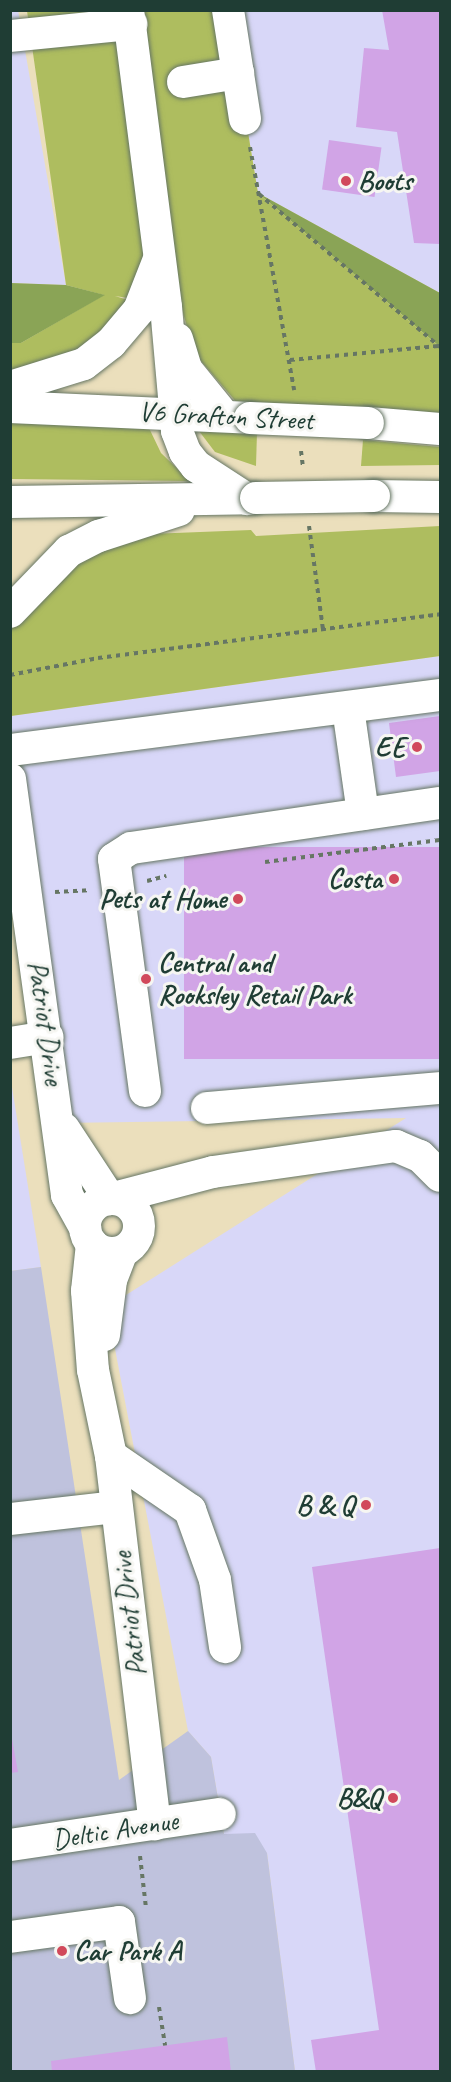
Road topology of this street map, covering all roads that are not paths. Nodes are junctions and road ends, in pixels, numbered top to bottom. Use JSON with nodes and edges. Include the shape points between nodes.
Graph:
{"nodes":[{"id":1,"x":228,"y":10,"type":"edge"},
{"id":2,"x":130,"y":17,"type":"edge"},
{"id":3,"x":10,"y":36,"type":"edge"},
{"id":4,"x":238,"y":73,"type":"junction"},
{"id":5,"x":183,"y":82,"type":"dead end"},
{"id":6,"x":244,"y":119,"type":"road end"},
{"id":7,"x":159,"y":257,"type":"junction"},
{"id":8,"x":166,"y":306,"type":"junction"},
{"id":9,"x":10,"y":387,"type":"edge"},
{"id":10,"x":10,"y":407,"type":"edge"},
{"id":11,"x":175,"y":413,"type":"junction"},
{"id":12,"x":237,"y":417,"type":"junction"},
{"id":13,"x":441,"y":429,"type":"edge"},
{"id":14,"x":441,"y":497,"type":"edge"},
{"id":15,"x":252,"y":498,"type":"junction"},
{"id":16,"x":208,"y":501,"type":"junction"},
{"id":17,"x":10,"y":502,"type":"edge"},
{"id":18,"x":10,"y":612,"type":"edge"},
{"id":19,"x":441,"y":695,"type":"edge"},
{"id":20,"x":348,"y":708,"type":"junction"},
{"id":21,"x":10,"y":750,"type":"edge"},
{"id":22,"x":10,"y":779,"type":"edge"},
{"id":23,"x":441,"y":803,"type":"edge"},
{"id":24,"x":363,"y":814,"type":"junction"},
{"id":25,"x":22,"y":905,"type":"edge"},
{"id":26,"x":48,"y":1037,"type":"junction"},
{"id":27,"x":10,"y":1043,"type":"edge"},
{"id":28,"x":441,"y":1088,"type":"edge"},
{"id":29,"x":145,"y":1091,"type":"dead end"},
{"id":30,"x":207,"y":1108,"type":"dead end"},
{"id":31,"x":60,"y":1124,"type":"junction"},
{"id":32,"x":434,"y":1158,"type":"edge"},
{"id":33,"x":213,"y":1172,"type":"junction"},
{"id":34,"x":110,"y":1198,"type":"junction"},
{"id":35,"x":138,"y":1218,"type":"junction"},
{"id":36,"x":100,"y":1242,"type":"junction"},
{"id":37,"x":111,"y":1456,"type":"junction"},
{"id":38,"x":116,"y":1507,"type":"junction"},
{"id":39,"x":10,"y":1520,"type":"edge"},
{"id":40,"x":225,"y":1647,"type":"dead end"},
{"id":41,"x":220,"y":1814,"type":"dead end"},
{"id":42,"x":155,"y":1824,"type":"junction"},
{"id":43,"x":10,"y":1845,"type":"edge"},
{"id":44,"x":10,"y":1936,"type":"edge"},
{"id":45,"x":130,"y":1998,"type":"dead end"}],
"edges":[{"from":1,"to":4,"type":"street"},
{"from":2,"to":3,"type":"street"},
{"from":2,"to":7,"type":"street"},
{"from":4,"to":5,"type":"street"},
{"from":4,"to":6,"type":"street"},
{"from":7,"to":8,"type":"street"},
{"from":7,"to":9,"type":"street","via":[[139,310],[111,343],[84,364]]},
{"from":8,"to":11,"type":"street"},
{"from":8,"to":12,"type":"street","via":[[186,369]]},
{"from":10,"to":11,"type":"street","name":"V6 Grafton Street"},
{"from":11,"to":12,"type":"street","name":"V6 Grafton Street"},
{"from":11,"to":15,"type":"street","via":[[177,431],[190,459]]},
{"from":12,"to":13,"type":"street","name":"V6 Grafton Street","bridge":true},
{"from":14,"to":15,"type":"street","bridge":true},
{"from":15,"to":16,"type":"street"},
{"from":16,"to":17,"type":"street"},
{"from":16,"to":18,"type":"street","via":[[99,536],[69,551]]},
{"from":19,"to":20,"type":"street"},
{"from":20,"to":21,"type":"street"},
{"from":20,"to":24,"type":"street"},
{"from":22,"to":25,"type":"street","name":"Patriot Drive"},
{"from":23,"to":24,"type":"street"},
{"from":24,"to":29,"type":"street","via":[[131,848],[114,859]]},
{"from":25,"to":26,"type":"street","name":"Patriot Drive"},
{"from":26,"to":27,"type":"street"},
{"from":26,"to":31,"type":"street","name":"Patriot Drive"},
{"from":28,"to":30,"type":"street"},
{"from":31,"to":34,"type":"street","name":"Patriot Drive"},
{"from":31,"to":36,"type":"street","name":"Patriot Drive","via":[[68,1195]]},
{"from":32,"to":33,"type":"street","via":[[396,1146],[364,1148]]},
{"from":33,"to":34,"type":"street"},
{"from":33,"to":35,"type":"street"},
{"from":34,"to":35,"type":"street","via":[[127,1203]]},
{"from":34,"to":36,"type":"street","via":[[101,1201],[88,1215]]},
{"from":35,"to":36,"type":"street","via":[[138,1236]]},
{"from":36,"to":37,"type":"street","name":"Patriot Drive","via":[[87,1291],[93,1370]]},
{"from":37,"to":38,"type":"street","name":"Patriot Drive"},
{"from":37,"to":40,"type":"street","via":[[190,1510],[215,1580]]},
{"from":38,"to":39,"type":"street"},
{"from":38,"to":42,"type":"street","name":"Patriot Drive"},
{"from":41,"to":42,"type":"street","name":"Deltic Avenue"},
{"from":42,"to":43,"type":"street","name":"Deltic Avenue"},
{"from":44,"to":45,"type":"street","via":[[119,1922]]}]}
